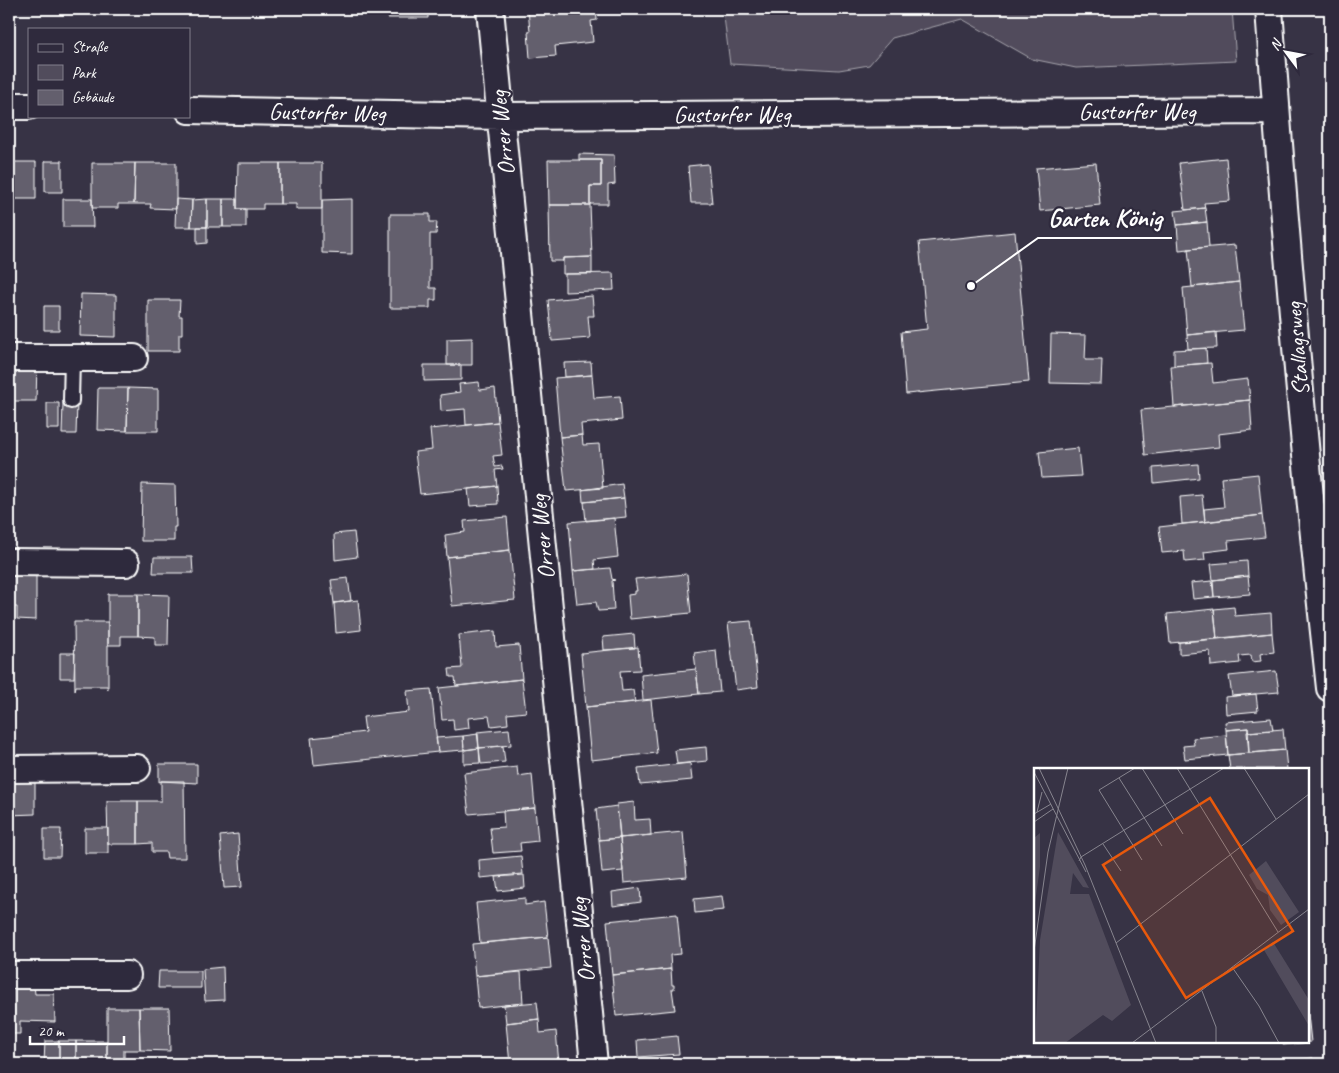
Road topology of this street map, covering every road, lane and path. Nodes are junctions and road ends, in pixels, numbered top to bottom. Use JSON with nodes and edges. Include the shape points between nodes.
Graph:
{"nodes":[{"id":1,"x":490,"y":9,"type":"edge"},
{"id":2,"x":1269,"y":9,"type":"edge"},
{"id":3,"x":9,"y":106,"type":"edge"},
{"id":4,"x":28,"y":106,"type":"edge"},
{"id":5,"x":190,"y":110,"type":"edge"},
{"id":6,"x":1276,"y":110,"type":"junction"},
{"id":7,"x":500,"y":116,"type":"junction"},
{"id":8,"x":9,"y":358,"type":"edge"},
{"id":9,"x":72,"y":358,"type":"junction"},
{"id":10,"x":134,"y":358,"type":"dead end"},
{"id":11,"x":71,"y":401,"type":"dead end"},
{"id":12,"x":9,"y":562,"type":"edge"},
{"id":13,"x":126,"y":563,"type":"dead end"},
{"id":14,"x":1325,"y":602,"type":"edge"},
{"id":15,"x":1330,"y":688,"type":"edge"},
{"id":16,"x":137,"y":768,"type":"dead end"},
{"id":17,"x":9,"y":769,"type":"edge"},
{"id":18,"x":9,"y":975,"type":"edge"},
{"id":19,"x":126,"y":975,"type":"dead end"},
{"id":20,"x":594,"y":1064,"type":"edge"}],
"edges":[{"from":1,"to":7,"type":"street","name":"Orrer Weg"},
{"from":2,"to":6,"type":"street","name":"Stallagsweg"},
{"from":3,"to":4,"type":"street"},
{"from":5,"to":7,"type":"street","name":"Gustorfer Weg"},
{"from":6,"to":7,"type":"street","name":"Gustorfer Weg"},
{"from":6,"to":14,"type":"street","name":"Stallagsweg","via":[[1283,206]]},
{"from":7,"to":20,"type":"street","name":"Orrer Weg"},
{"from":8,"to":9,"type":"street"},
{"from":9,"to":10,"type":"street"},
{"from":9,"to":11,"type":"lane"},
{"from":12,"to":13,"type":"street"},
{"from":14,"to":15,"type":"street","name":"Stallagsweg"},
{"from":16,"to":17,"type":"street"},
{"from":18,"to":19,"type":"street"}]}
